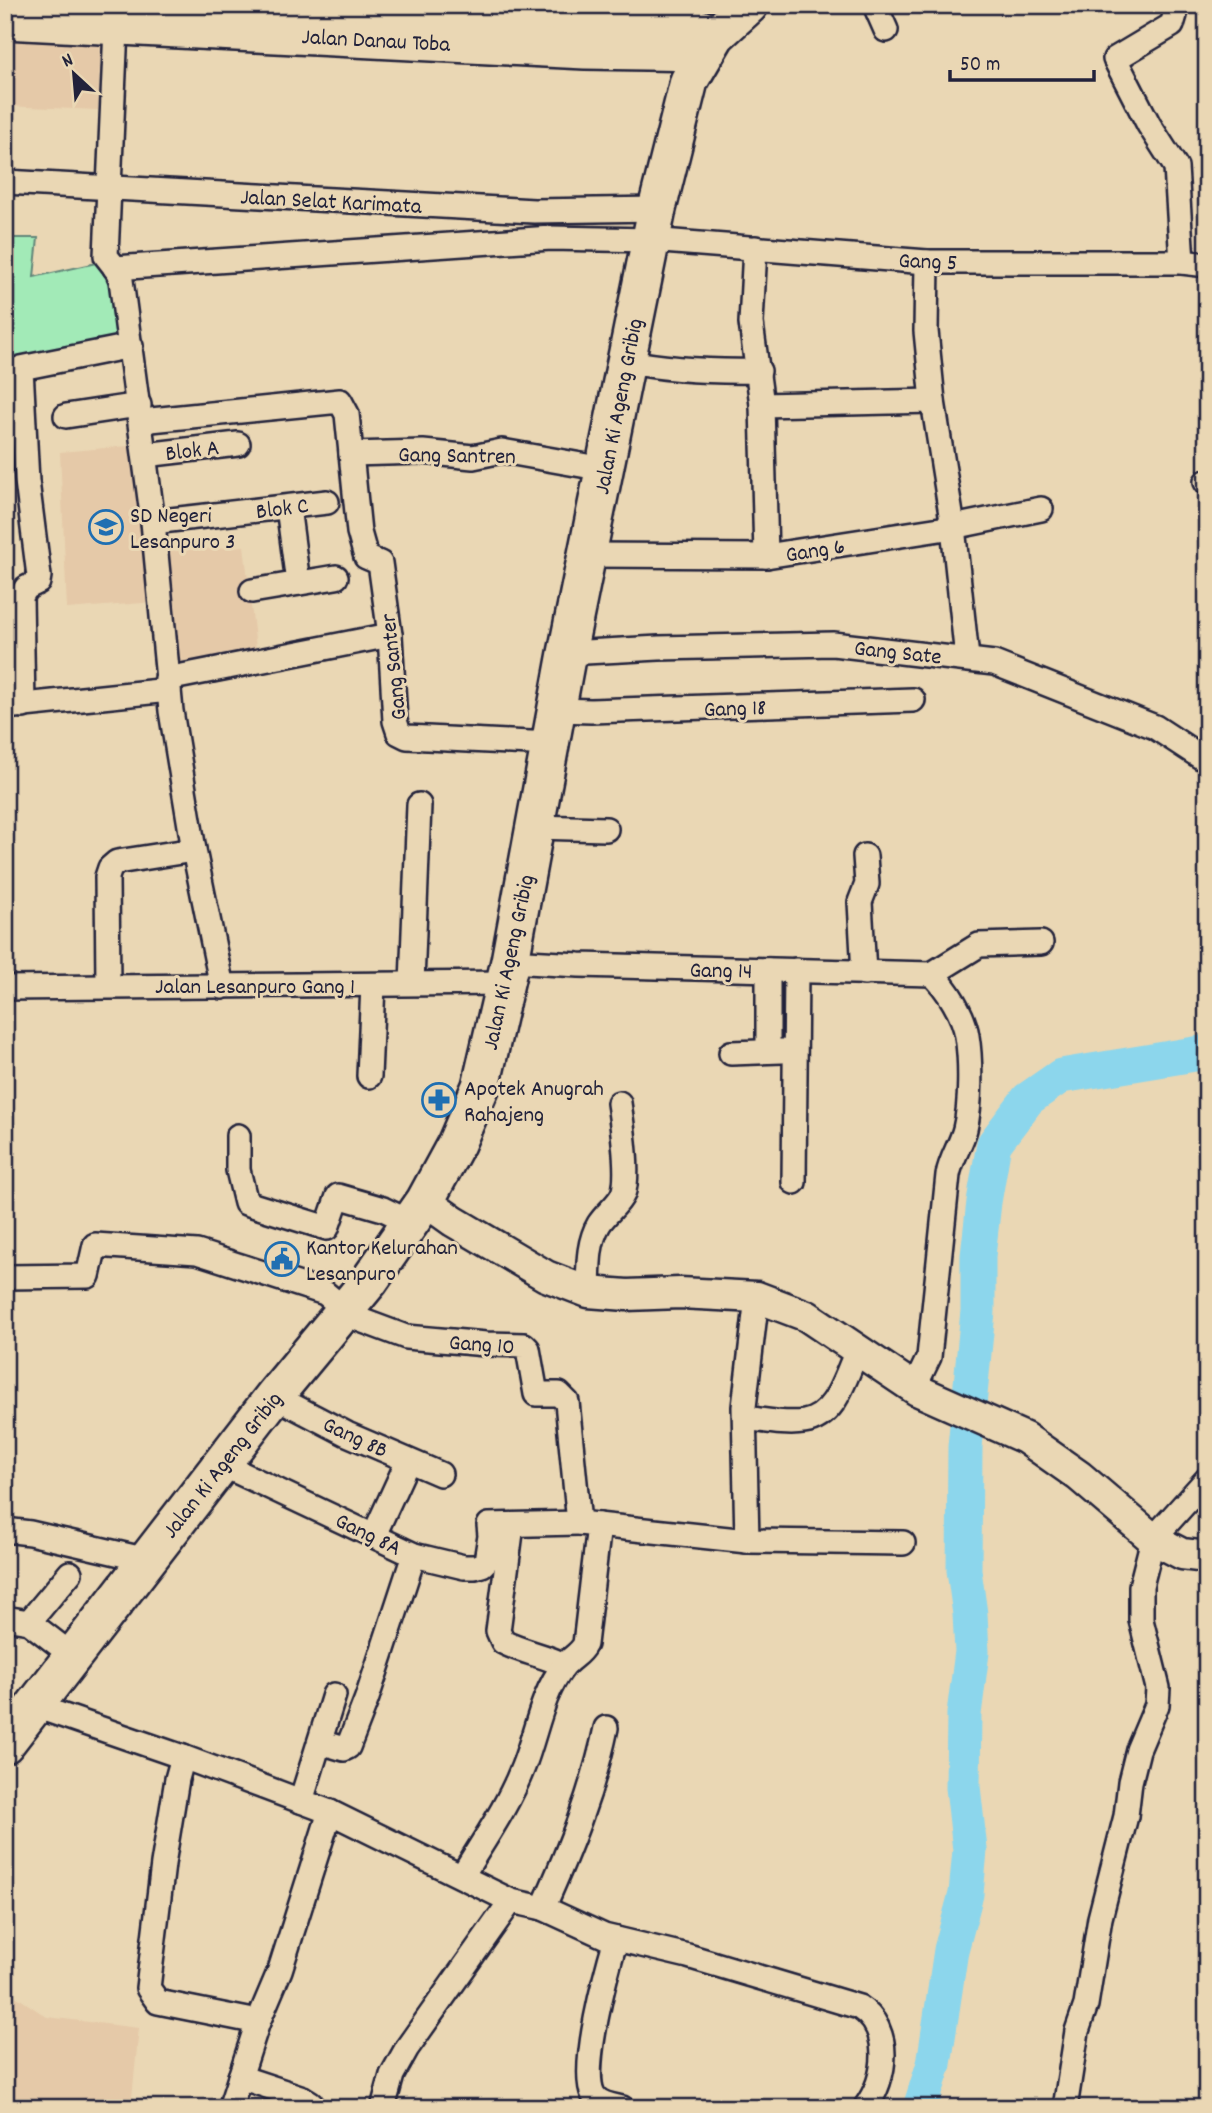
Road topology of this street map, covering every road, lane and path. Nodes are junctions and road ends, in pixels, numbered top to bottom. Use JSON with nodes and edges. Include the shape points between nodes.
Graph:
{"nodes":[{"id":1,"x":169,"y":5,"type":"edge"},
{"id":2,"x":749,"y":5,"type":"edge"},
{"id":3,"x":875,"y":5,"type":"edge"},
{"id":4,"x":1172,"y":5,"type":"edge"},
{"id":5,"x":487,"y":10,"type":"edge"},
{"id":6,"x":623,"y":11,"type":"edge"},
{"id":7,"x":117,"y":15,"type":"edge"},
{"id":8,"x":5,"y":20,"type":"edge"},
{"id":9,"x":886,"y":30,"type":"dead end"},
{"id":10,"x":697,"y":41,"type":"edge"},
{"id":11,"x":5,"y":182,"type":"edge"},
{"id":12,"x":108,"y":187,"type":"junction"},
{"id":13,"x":534,"y":211,"type":"junction"},
{"id":14,"x":653,"y":225,"type":"junction"},
{"id":15,"x":532,"y":241,"type":"junction"},
{"id":16,"x":755,"y":248,"type":"junction"},
{"id":17,"x":927,"y":262,"type":"junction"},
{"id":18,"x":1182,"y":262,"type":"junction"},
{"id":19,"x":1207,"y":265,"type":"edge"},
{"id":20,"x":115,"y":268,"type":"junction"},
{"id":21,"x":131,"y":346,"type":"junction"},
{"id":22,"x":625,"y":361,"type":"junction"},
{"id":23,"x":13,"y":370,"type":"edge"},
{"id":24,"x":759,"y":371,"type":"junction"},
{"id":25,"x":933,"y":401,"type":"junction"},
{"id":26,"x":762,"y":405,"type":"junction"},
{"id":27,"x":140,"y":413,"type":"junction"},
{"id":28,"x":66,"y":416,"type":"dead end"},
{"id":29,"x":238,"y":444,"type":"dead end"},
{"id":30,"x":351,"y":454,"type":"junction"},
{"id":31,"x":145,"y":455,"type":"junction"},
{"id":32,"x":604,"y":469,"type":"junction"},
{"id":33,"x":327,"y":502,"type":"dead end"},
{"id":34,"x":288,"y":507,"type":"junction"},
{"id":35,"x":1041,"y":509,"type":"dead end"},
{"id":36,"x":153,"y":522,"type":"junction"},
{"id":37,"x":954,"y":527,"type":"junction"},
{"id":38,"x":587,"y":555,"type":"junction"},
{"id":39,"x":766,"y":556,"type":"junction"},
{"id":40,"x":336,"y":577,"type":"dead end"},
{"id":41,"x":298,"y":583,"type":"junction"},
{"id":42,"x":252,"y":591,"type":"dead end"},
{"id":43,"x":390,"y":635,"type":"junction"},
{"id":44,"x":567,"y":653,"type":"junction"},
{"id":45,"x":967,"y":658,"type":"junction"},
{"id":46,"x":168,"y":685,"type":"junction"},
{"id":47,"x":913,"y":700,"type":"dead end"},
{"id":48,"x":14,"y":707,"type":"edge"},
{"id":49,"x":554,"y":727,"type":"junction"},
{"id":50,"x":1207,"y":761,"type":"edge"},
{"id":51,"x":419,"y":805,"type":"dead end"},
{"id":52,"x":535,"y":827,"type":"junction"},
{"id":53,"x":606,"y":829,"type":"dead end"},
{"id":54,"x":194,"y":850,"type":"junction"},
{"id":55,"x":865,"y":856,"type":"dead end"},
{"id":56,"x":1041,"y":943,"type":"dead end"},
{"id":57,"x":768,"y":970,"type":"junction"},
{"id":58,"x":796,"y":970,"type":"junction"},
{"id":59,"x":508,"y":972,"type":"junction"},
{"id":60,"x":864,"y":973,"type":"junction"},
{"id":61,"x":932,"y":974,"type":"junction"},
{"id":62,"x":412,"y":983,"type":"junction"},
{"id":63,"x":373,"y":985,"type":"junction"},
{"id":64,"x":108,"y":986,"type":"junction"},
{"id":65,"x":222,"y":986,"type":"junction"},
{"id":66,"x":5,"y":988,"type":"edge"},
{"id":67,"x":795,"y":1050,"type":"junction"},
{"id":68,"x":768,"y":1051,"type":"junction"},
{"id":69,"x":731,"y":1053,"type":"dead end"},
{"id":70,"x":369,"y":1076,"type":"dead end"},
{"id":71,"x":619,"y":1103,"type":"dead end"},
{"id":72,"x":238,"y":1136,"type":"dead end"},
{"id":73,"x":794,"y":1182,"type":"dead end"},
{"id":74,"x":417,"y":1212,"type":"junction"},
{"id":75,"x":5,"y":1277,"type":"edge"},
{"id":76,"x":588,"y":1292,"type":"junction"},
{"id":77,"x":757,"y":1297,"type":"junction"},
{"id":78,"x":346,"y":1309,"type":"junction"},
{"id":79,"x":857,"y":1351,"type":"junction"},
{"id":80,"x":915,"y":1389,"type":"junction"},
{"id":81,"x":274,"y":1396,"type":"junction"},
{"id":82,"x":745,"y":1418,"type":"junction"},
{"id":83,"x":408,"y":1461,"type":"junction"},
{"id":84,"x":221,"y":1464,"type":"junction"},
{"id":85,"x":440,"y":1474,"type":"dead end"},
{"id":86,"x":1207,"y":1479,"type":"edge"},
{"id":87,"x":589,"y":1524,"type":"junction"},
{"id":88,"x":501,"y":1525,"type":"junction"},
{"id":89,"x":5,"y":1530,"type":"edge"},
{"id":90,"x":1145,"y":1532,"type":"junction"},
{"id":91,"x":374,"y":1535,"type":"junction"},
{"id":92,"x":747,"y":1541,"type":"junction"},
{"id":93,"x":903,"y":1543,"type":"dead end"},
{"id":94,"x":414,"y":1555,"type":"junction"},
{"id":95,"x":1207,"y":1557,"type":"edge"},
{"id":96,"x":147,"y":1560,"type":"junction"},
{"id":97,"x":70,"y":1573,"type":"dead end"},
{"id":98,"x":15,"y":1624,"type":"edge"},
{"id":99,"x":72,"y":1656,"type":"junction"},
{"id":100,"x":564,"y":1665,"type":"junction"},
{"id":101,"x":334,"y":1695,"type":"dead end"},
{"id":102,"x":35,"y":1706,"type":"junction"},
{"id":103,"x":606,"y":1728,"type":"dead end"},
{"id":104,"x":320,"y":1742,"type":"junction"},
{"id":105,"x":5,"y":1744,"type":"edge"},
{"id":106,"x":183,"y":1757,"type":"junction"},
{"id":107,"x":301,"y":1801,"type":"junction"},
{"id":108,"x":330,"y":1812,"type":"junction"},
{"id":109,"x":462,"y":1876,"type":"junction"},
{"id":110,"x":511,"y":1901,"type":"junction"},
{"id":111,"x":543,"y":1908,"type":"junction"},
{"id":112,"x":616,"y":1939,"type":"junction"},
{"id":113,"x":258,"y":2022,"type":"junction"},
{"id":114,"x":240,"y":2077,"type":"junction"},
{"id":115,"x":230,"y":2108,"type":"edge"},
{"id":116,"x":313,"y":2108,"type":"edge"},
{"id":117,"x":383,"y":2108,"type":"edge"},
{"id":118,"x":622,"y":2108,"type":"edge"},
{"id":119,"x":865,"y":2108,"type":"edge"},
{"id":120,"x":1065,"y":2108,"type":"edge"}],
"edges":[{"from":1,"to":5,"type":"main road","name":"Jalan Danau Toba"},
{"from":2,"to":10,"type":"main road"},
{"from":3,"to":9,"type":"street"},
{"from":4,"to":18,"type":"street","via":[[1172,25],[1115,59],[1176,167]]},
{"from":5,"to":6,"type":"main road","name":"Jalan Danau Toba"},
{"from":6,"to":10,"type":"main road","name":"Jalan Danau Toba"},
{"from":7,"to":8,"type":"main road","name":"Jalan Danau Toba"},
{"from":7,"to":10,"type":"main road","name":"Jalan Danau Toba","via":[[585,50]]},
{"from":7,"to":12,"type":"street"},
{"from":10,"to":14,"type":"main road","name":"Jalan Ki Ageng Gribig"},
{"from":11,"to":12,"type":"street","name":"Jalan Selat Karimata"},
{"from":12,"to":13,"type":"street","name":"Jalan Selat Karimata"},
{"from":12,"to":20,"type":"street","via":[[106,256]]},
{"from":13,"to":14,"type":"street","name":"Jalan Selat Karimata"},
{"from":13,"to":15,"type":"street"},
{"from":14,"to":15,"type":"street"},
{"from":14,"to":16,"type":"street","name":"Gang 5"},
{"from":14,"to":22,"type":"main road","name":"Jalan Ki Ageng Gribig"},
{"from":15,"to":20,"type":"street"},
{"from":16,"to":17,"type":"street","name":"Gang 5"},
{"from":16,"to":24,"type":"street","via":[[751,323]]},
{"from":17,"to":18,"type":"street","name":"Gang 5"},
{"from":17,"to":25,"type":"street","via":[[926,331]]},
{"from":18,"to":19,"type":"street","name":"Gang 5"},
{"from":20,"to":21,"type":"street"},
{"from":21,"to":23,"type":"street"},
{"from":21,"to":27,"type":"street"},
{"from":22,"to":24,"type":"street","via":[[671,369]]},
{"from":22,"to":32,"type":"main road","name":"Jalan Ki Ageng Gribig"},
{"from":23,"to":48,"type":"street","via":[[39,576],[21,597]]},
{"from":24,"to":26,"type":"street"},
{"from":25,"to":26,"type":"street"},
{"from":25,"to":37,"type":"street"},
{"from":26,"to":39,"type":"street"},
{"from":27,"to":28,"type":"street"},
{"from":27,"to":30,"type":"street","via":[[335,400],[347,414]]},
{"from":27,"to":31,"type":"street"},
{"from":29,"to":31,"type":"street","name":"Blok A"},
{"from":30,"to":32,"type":"street","name":"Gang Santren","via":[[424,452],[473,457],[502,451]]},
{"from":30,"to":43,"type":"street","name":"Gang Santer","via":[[359,531],[365,554],[380,563]]},
{"from":31,"to":36,"type":"street"},
{"from":32,"to":38,"type":"main road","name":"Jalan Ki Ageng Gribig"},
{"from":33,"to":34,"type":"street","name":"Blok C"},
{"from":34,"to":36,"type":"street","name":"Blok C"},
{"from":34,"to":41,"type":"street"},
{"from":35,"to":37,"type":"street","name":"Gang 6"},
{"from":36,"to":46,"type":"street"},
{"from":37,"to":39,"type":"street","name":"Gang 6"},
{"from":37,"to":45,"type":"street"},
{"from":38,"to":39,"type":"street","name":"Gang 6"},
{"from":38,"to":44,"type":"main road","name":"Jalan Ki Ageng Gribig"},
{"from":40,"to":41,"type":"street"},
{"from":41,"to":42,"type":"street"},
{"from":43,"to":46,"type":"street"},
{"from":43,"to":49,"type":"street","name":"Gang Santer","via":[[399,733],[407,737]]},
{"from":44,"to":45,"type":"street","name":"Gang Sate","via":[[833,644]]},
{"from":44,"to":49,"type":"main road","name":"Jalan Ki Ageng Gribig"},
{"from":45,"to":50,"type":"street","name":"Gang Sate","via":[[994,663],[1155,727]]},
{"from":46,"to":48,"type":"street"},
{"from":46,"to":54,"type":"street"},
{"from":47,"to":49,"type":"street","name":"Gang 18","via":[[618,711]]},
{"from":49,"to":52,"type":"main road","name":"Jalan Ki Ageng Gribig"},
{"from":51,"to":62,"type":"street"},
{"from":52,"to":53,"type":"street"},
{"from":52,"to":59,"type":"main road","name":"Jalan Ki Ageng Gribig"},
{"from":54,"to":64,"type":"street","via":[[117,862],[110,868]]},
{"from":54,"to":65,"type":"street"},
{"from":55,"to":60,"type":"street","via":[[867,884],[860,897]]},
{"from":56,"to":61,"type":"street","via":[[979,946]]},
{"from":57,"to":58,"type":"street","name":"Gang 14"},
{"from":57,"to":59,"type":"street","name":"Gang 14","via":[[579,965]]},
{"from":57,"to":68,"type":"street"},
{"from":58,"to":60,"type":"street","name":"Gang 14"},
{"from":58,"to":67,"type":"street"},
{"from":59,"to":62,"type":"street","name":"Jalan Lesanpuro Gang 1"},
{"from":59,"to":74,"type":"main road","name":"Jalan Ki Ageng Gribig","via":[[481,1086],[456,1144]]},
{"from":60,"to":61,"type":"street","name":"Gang 14"},
{"from":61,"to":80,"type":"street","via":[[967,1035],[969,1101],[964,1132],[948,1175],[929,1357]]},
{"from":62,"to":63,"type":"street","name":"Jalan Lesanpuro Gang 1"},
{"from":63,"to":65,"type":"street","name":"Jalan Lesanpuro Gang 1"},
{"from":63,"to":70,"type":"street"},
{"from":64,"to":65,"type":"street","name":"Jalan Lesanpuro Gang 1"},
{"from":64,"to":66,"type":"street","name":"Jalan Lesanpuro Gang 1"},
{"from":67,"to":68,"type":"street"},
{"from":67,"to":73,"type":"street"},
{"from":68,"to":69,"type":"street"},
{"from":71,"to":76,"type":"street","via":[[623,1195],[592,1240]]},
{"from":72,"to":74,"type":"street","via":[[246,1203],[327,1228],[338,1196],[383,1209]]},
{"from":74,"to":76,"type":"street","via":[[453,1221],[547,1276]]},
{"from":74,"to":78,"type":"main road","name":"Jalan Ki Ageng Gribig"},
{"from":75,"to":78,"type":"street","via":[[88,1276],[95,1245],[197,1252],[325,1293]]},
{"from":76,"to":77,"type":"street"},
{"from":77,"to":79,"type":"street","via":[[807,1316]]},
{"from":77,"to":82,"type":"street"},
{"from":78,"to":81,"type":"main road","name":"Jalan Ki Ageng Gribig"},
{"from":78,"to":87,"type":"street","name":"Gang 10","via":[[355,1318],[406,1337],[524,1345],[534,1391],[564,1396]]},
{"from":79,"to":80,"type":"street"},
{"from":79,"to":82,"type":"street","via":[[833,1403],[820,1416],[803,1423]]},
{"from":80,"to":90,"type":"street","via":[[1025,1438]]},
{"from":81,"to":83,"type":"street","name":"Gang 8B"},
{"from":81,"to":84,"type":"main road","name":"Jalan Ki Ageng Gribig"},
{"from":82,"to":92,"type":"street"},
{"from":83,"to":85,"type":"street","name":"Gang 8B"},
{"from":83,"to":91,"type":"street"},
{"from":84,"to":91,"type":"street","name":"Gang 8A"},
{"from":84,"to":96,"type":"main road","name":"Jalan Ki Ageng Gribig"},
{"from":86,"to":90,"type":"street"},
{"from":87,"to":88,"type":"street"},
{"from":87,"to":92,"type":"street"},
{"from":87,"to":100,"type":"street","via":[[585,1644],[580,1654]]},
{"from":88,"to":94,"type":"street","name":"Gang 8A","via":[[482,1565],[464,1567]]},
{"from":88,"to":100,"type":"street","via":[[498,1631],[510,1646]]},
{"from":89,"to":96,"type":"street"},
{"from":90,"to":95,"type":"street","via":[[1182,1554]]},
{"from":90,"to":120,"type":"street","via":[[1141,1620],[1158,1700],[1130,1783]]},
{"from":91,"to":94,"type":"street","name":"Gang 8A"},
{"from":92,"to":93,"type":"street"},
{"from":94,"to":104,"type":"street","via":[[348,1747]]},
{"from":96,"to":99,"type":"main road","name":"Jalan Ki Ageng Gribig"},
{"from":97,"to":98,"type":"street"},
{"from":98,"to":99,"type":"street"},
{"from":99,"to":102,"type":"main road","name":"Jalan Ki Ageng Gribig"},
{"from":100,"to":109,"type":"street","via":[[523,1767]]},
{"from":101,"to":104,"type":"street"},
{"from":102,"to":105,"type":"main road","name":"Jalan Ki Ageng Gribig"},
{"from":102,"to":106,"type":"street"},
{"from":103,"to":111,"type":"street","via":[[594,1780]]},
{"from":104,"to":107,"type":"street"},
{"from":106,"to":107,"type":"street"},
{"from":106,"to":113,"type":"street","via":[[163,1864],[148,1988],[158,2002]]},
{"from":107,"to":108,"type":"street"},
{"from":108,"to":109,"type":"street"},
{"from":108,"to":113,"type":"street","via":[[280,1970]]},
{"from":109,"to":110,"type":"street"},
{"from":110,"to":111,"type":"street"},
{"from":110,"to":117,"type":"street","via":[[407,2048],[392,2076]]},
{"from":111,"to":112,"type":"street"},
{"from":112,"to":118,"type":"street","via":[[600,1995],[590,2076],[599,2101]]},
{"from":112,"to":119,"type":"street","via":[[688,1956],[859,2007],[872,2015],[884,2067]]},
{"from":113,"to":114,"type":"street"},
{"from":114,"to":115,"type":"street"},
{"from":114,"to":116,"type":"street","via":[[303,2098]]}]}
